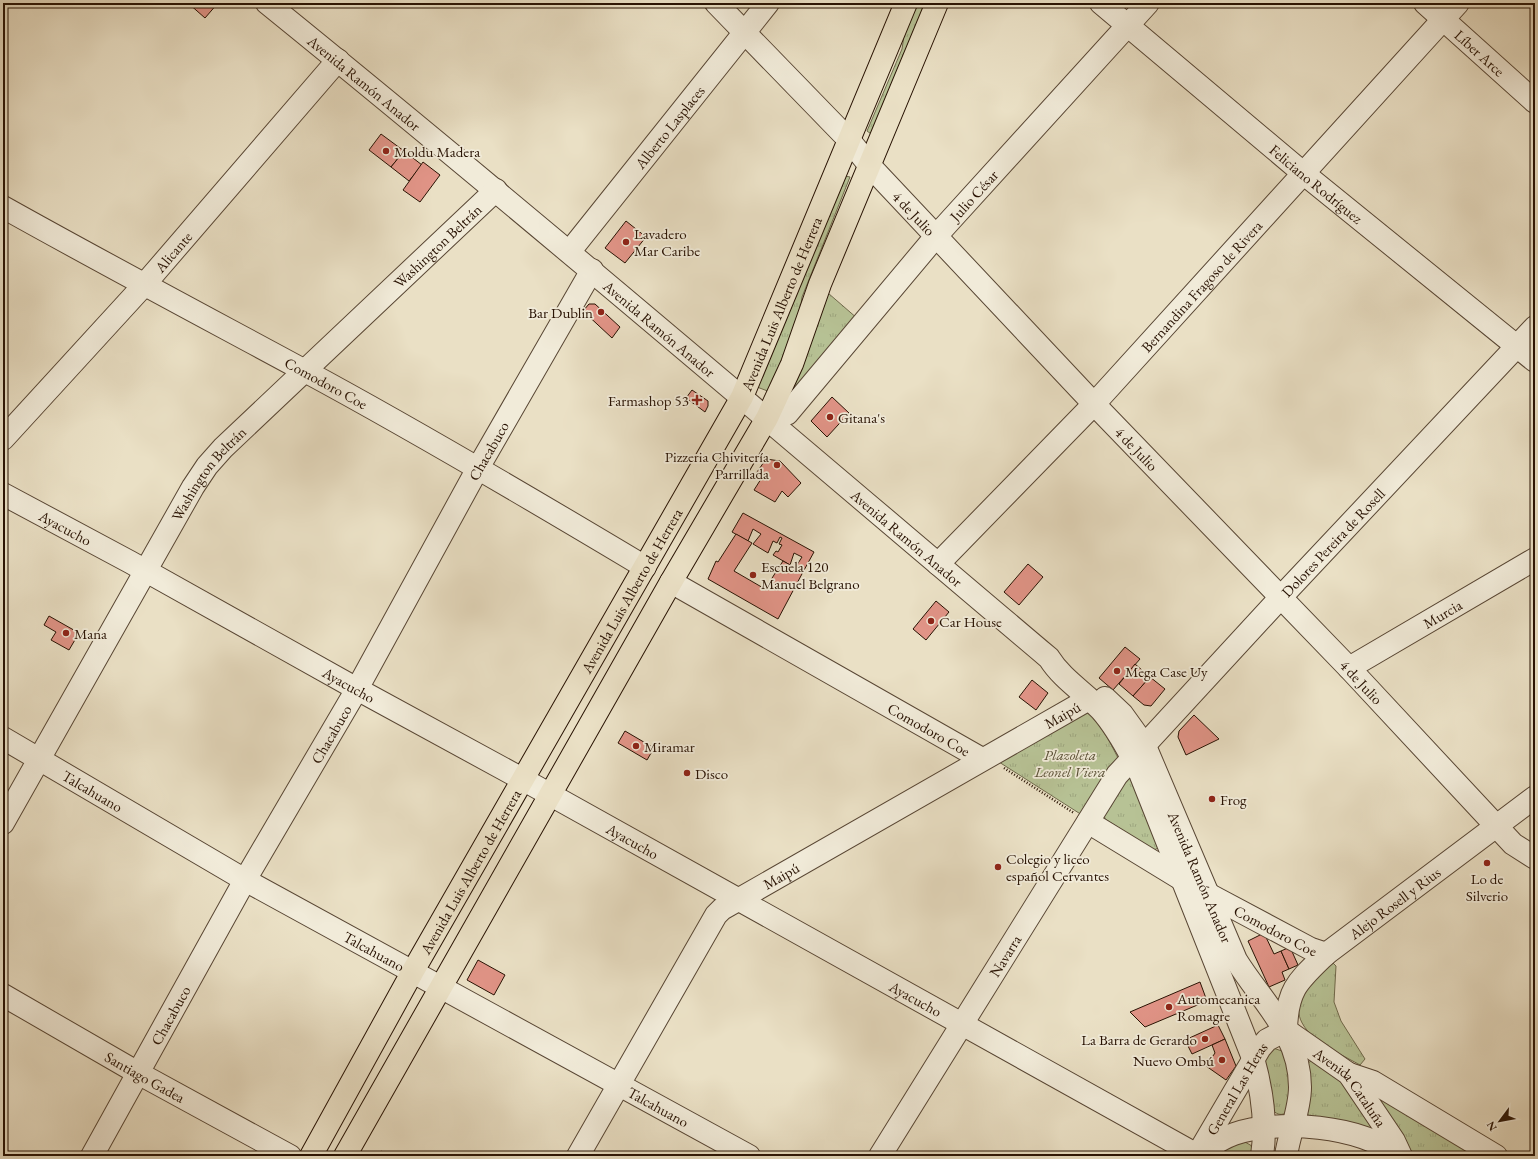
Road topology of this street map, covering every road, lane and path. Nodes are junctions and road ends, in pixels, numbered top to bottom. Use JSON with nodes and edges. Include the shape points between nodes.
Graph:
{"nodes":[{"id":1,"x":267,"y":3,"type":"edge"},
{"id":2,"x":716,"y":3,"type":"edge"},
{"id":3,"x":768,"y":3,"type":"edge"},
{"id":4,"x":906,"y":3,"type":"edge"},
{"id":5,"x":937,"y":3,"type":"edge"},
{"id":6,"x":1102,"y":3,"type":"edge"},
{"id":7,"x":1148,"y":3,"type":"edge"},
{"id":8,"x":1425,"y":3,"type":"edge"},
{"id":9,"x":1458,"y":3,"type":"edge"},
{"id":10,"x":1443,"y":20,"type":"junction"},
{"id":11,"x":1128,"y":26,"type":"junction"},
{"id":12,"x":744,"y":33,"type":"junction"},
{"id":13,"x":338,"y":60,"type":"junction"},
{"id":14,"x":1535,"y":102,"type":"edge"},
{"id":15,"x":849,"y":140,"type":"junction"},
{"id":16,"x":870,"y":166,"type":"junction"},
{"id":17,"x":1303,"y":173,"type":"junction"},
{"id":18,"x":496,"y":190,"type":"junction"},
{"id":19,"x":3,"y":207,"type":"edge"},
{"id":20,"x":937,"y":235,"type":"junction"},
{"id":21,"x":570,"y":252,"type":"junction"},
{"id":22,"x":592,"y":270,"type":"junction"},
{"id":23,"x":144,"y":285,"type":"junction"},
{"id":24,"x":1535,"y":327,"type":"edge"},
{"id":25,"x":1517,"y":346,"type":"junction"},
{"id":26,"x":1535,"y":361,"type":"edge"},
{"id":27,"x":305,"y":371,"type":"junction"},
{"id":28,"x":742,"y":397,"type":"junction"},
{"id":29,"x":1094,"y":404,"type":"junction"},
{"id":30,"x":767,"y":418,"type":"junction"},
{"id":31,"x":3,"y":439,"type":"edge"},
{"id":32,"x":478,"y":468,"type":"junction"},
{"id":33,"x":3,"y":494,"type":"edge"},
{"id":34,"x":1535,"y":559,"type":"edge"},
{"id":35,"x":938,"y":564,"type":"junction"},
{"id":36,"x":645,"y":567,"type":"junction"},
{"id":37,"x":147,"y":571,"type":"junction"},
{"id":38,"x":671,"y":582,"type":"junction"},
{"id":39,"x":1281,"y":597,"type":"junction"},
{"id":40,"x":1049,"y":658,"type":"junction"},
{"id":41,"x":1350,"y":668,"type":"junction"},
{"id":42,"x":357,"y":689,"type":"junction"},
{"id":43,"x":1089,"y":699,"type":"junction"},
{"id":44,"x":3,"y":738,"type":"edge"},
{"id":45,"x":1139,"y":752,"type":"junction"},
{"id":46,"x":982,"y":759,"type":"junction"},
{"id":47,"x":38,"y":760,"type":"junction"},
{"id":48,"x":524,"y":780,"type":"junction"},
{"id":49,"x":551,"y":795,"type":"junction"},
{"id":50,"x":1535,"y":798,"type":"edge"},
{"id":51,"x":1088,"y":822,"type":"junction"},
{"id":52,"x":3,"y":823,"type":"edge"},
{"id":53,"x":1497,"y":827,"type":"junction"},
{"id":54,"x":1535,"y":858,"type":"edge"},
{"id":55,"x":245,"y":880,"type":"junction"},
{"id":56,"x":1183,"y":880,"type":"junction"},
{"id":57,"x":1206,"y":893,"type":"junction"},
{"id":58,"x":738,"y":899,"type":"junction"},
{"id":59,"x":1326,"y":954,"type":"junction"},
{"id":60,"x":414,"y":971,"type":"junction"},
{"id":61,"x":441,"y":988,"type":"junction"},
{"id":62,"x":3,"y":995,"type":"edge"},
{"id":63,"x":962,"y":1025,"type":"junction"},
{"id":64,"x":1286,"y":1030,"type":"junction"},
{"id":65,"x":1253,"y":1058,"type":"junction"},
{"id":66,"x":138,"y":1073,"type":"junction"},
{"id":67,"x":1349,"y":1074,"type":"junction"},
{"id":68,"x":618,"y":1085,"type":"junction"},
{"id":69,"x":1293,"y":1126,"type":"junction"},
{"id":70,"x":1264,"y":1127,"type":"junction"},
{"id":71,"x":92,"y":1156,"type":"edge"},
{"id":72,"x":290,"y":1156,"type":"edge"},
{"id":73,"x":311,"y":1156,"type":"edge"},
{"id":74,"x":345,"y":1156,"type":"edge"},
{"id":75,"x":578,"y":1156,"type":"edge"},
{"id":76,"x":749,"y":1156,"type":"edge"},
{"id":77,"x":880,"y":1156,"type":"edge"},
{"id":78,"x":1197,"y":1156,"type":"edge"},
{"id":79,"x":1262,"y":1156,"type":"edge"},
{"id":80,"x":1286,"y":1156,"type":"edge"},
{"id":81,"x":1397,"y":1156,"type":"edge"},
{"id":82,"x":1401,"y":1156,"type":"edge"},
{"id":83,"x":1496,"y":1156,"type":"edge"}],
"edges":[{"from":1,"to":13,"type":"street","name":"Avenida Ramón Anador"},
{"from":2,"to":12,"type":"street","name":"4 de Julio"},
{"from":3,"to":12,"type":"street","name":"Alberto Lasplaces"},
{"from":4,"to":15,"type":"main road","name":"Avenida Luis Alberto de Herrera"},
{"from":5,"to":16,"type":"main road","name":"Avenida Luis Alberto de Herrera"},
{"from":6,"to":11,"type":"street","name":"Feliciano Rodríguez"},
{"from":7,"to":11,"type":"street","name":"Julio César"},
{"from":8,"to":10,"type":"street","name":"Líber Arce"},
{"from":9,"to":10,"type":"street","name":"Bernandina Fragoso de Rivera"},
{"from":10,"to":14,"type":"street","name":"Líber Arce"},
{"from":10,"to":17,"type":"street","name":"Bernandina Fragoso de Rivera"},
{"from":11,"to":17,"type":"street","name":"Feliciano Rodríguez"},
{"from":11,"to":20,"type":"street","name":"Julio César"},
{"from":12,"to":15,"type":"street","name":"4 de Julio"},
{"from":12,"to":21,"type":"street","name":"Alberto Lasplaces"},
{"from":13,"to":18,"type":"street","name":"Avenida Ramón Anador"},
{"from":13,"to":23,"type":"street","name":"Alicante"},
{"from":15,"to":16,"type":"street","name":"4 de Julio"},
{"from":15,"to":28,"type":"main road","name":"Avenida Luis Alberto de Herrera"},
{"from":16,"to":20,"type":"street","name":"4 de Julio"},
{"from":16,"to":30,"type":"main road","name":"Avenida Luis Alberto de Herrera","via":[[820,284],[792,364]]},
{"from":17,"to":25,"type":"street","name":"Feliciano Rodríguez"},
{"from":17,"to":29,"type":"street","name":"Bernandina Fragoso de Rivera"},
{"from":18,"to":21,"type":"street","name":"Avenida Ramón Anador"},
{"from":18,"to":27,"type":"street","name":"Washington Beltrán"},
{"from":19,"to":23,"type":"street","name":"Comodoro Coe"},
{"from":20,"to":29,"type":"street","name":"4 de Julio"},
{"from":20,"to":30,"type":"street","name":"Julio César","via":[[787,414]]},
{"from":21,"to":22,"type":"street","name":"Avenida Ramón Anador"},
{"from":22,"to":28,"type":"street","name":"Avenida Ramón Anador"},
{"from":22,"to":32,"type":"street","name":"Chacabuco"},
{"from":23,"to":27,"type":"street","name":"Comodoro Coe"},
{"from":23,"to":31,"type":"street","name":"Alicante"},
{"from":24,"to":25,"type":"street","name":"Dolores Pereira de Rosell"},
{"from":25,"to":26,"type":"street","name":"Feliciano Rodríguez"},
{"from":25,"to":39,"type":"street","name":"Dolores Pereira de Rosell"},
{"from":27,"to":32,"type":"street","name":"Comodoro Coe"},
{"from":27,"to":37,"type":"street","name":"Washington Beltrán","via":[[207,466]]},
{"from":28,"to":30,"type":"street","name":"Avenida Ramón Anador"},
{"from":28,"to":36,"type":"main road","name":"Avenida Luis Alberto de Herrera"},
{"from":29,"to":35,"type":"street","name":"Bernandina Fragoso de Rivera"},
{"from":29,"to":39,"type":"street","name":"4 de Julio"},
{"from":30,"to":35,"type":"street","name":"Avenida Ramón Anador"},
{"from":30,"to":38,"type":"main road","name":"Avenida Luis Alberto de Herrera"},
{"from":32,"to":36,"type":"street","name":"Comodoro Coe"},
{"from":32,"to":42,"type":"street","name":"Chacabuco"},
{"from":33,"to":37,"type":"street","name":"Ayacucho"},
{"from":34,"to":41,"type":"street","name":"Murcia"},
{"from":35,"to":40,"type":"street","name":"Avenida Ramón Anador"},
{"from":36,"to":48,"type":"main road","name":"Avenida Luis Alberto de Herrera"},
{"from":37,"to":42,"type":"street","name":"Ayacucho"},
{"from":37,"to":47,"type":"street","name":"Washington Beltrán"},
{"from":38,"to":46,"type":"street","name":"Comodoro Coe"},
{"from":38,"to":49,"type":"main road","name":"Avenida Luis Alberto de Herrera"},
{"from":39,"to":41,"type":"street","name":"4 de Julio"},
{"from":39,"to":45,"type":"street","name":"Dolores Pereira de Rosell"},
{"from":40,"to":43,"type":"street","name":"Avenida Ramón Anador","via":[[1056,669]]},
{"from":40,"to":45,"type":"street","name":"Avenida Ramón Anador","via":[[1061,661],[1111,703],[1132,726]]},
{"from":41,"to":53,"type":"street","name":"4 de Julio"},
{"from":42,"to":48,"type":"street","name":"Ayacucho"},
{"from":42,"to":55,"type":"street","name":"Chacabuco"},
{"from":43,"to":45,"type":"street","name":"Avenida Ramón Anador"},
{"from":43,"to":46,"type":"street","name":"Maipú"},
{"from":44,"to":47,"type":"street","name":"Talcahuano"},
{"from":45,"to":51,"type":"street","name":"Navarra","via":[[1117,775]]},
{"from":45,"to":56,"type":"street","name":"Avenida Ramón Anador"},
{"from":45,"to":57,"type":"street","name":"Avenida Ramón Anador"},
{"from":46,"to":51,"type":"path","name":"Comodoro Coe","via":[[999,764]]},
{"from":46,"to":58,"type":"street","name":"Maipú"},
{"from":47,"to":52,"type":"street","name":"Washington Beltrán"},
{"from":47,"to":55,"type":"street","name":"Talcahuano"},
{"from":48,"to":49,"type":"street","name":"Ayacucho"},
{"from":48,"to":60,"type":"main road","name":"Avenida Luis Alberto de Herrera"},
{"from":49,"to":58,"type":"street","name":"Ayacucho"},
{"from":49,"to":61,"type":"main road","name":"Avenida Luis Alberto de Herrera"},
{"from":50,"to":53,"type":"street","name":"Alejo Rosell y Rius"},
{"from":51,"to":56,"type":"street"},
{"from":51,"to":63,"type":"street","name":"Navarra"},
{"from":53,"to":54,"type":"street","name":"4 de Julio","via":[[1513,844]]},
{"from":53,"to":59,"type":"street","name":"Alejo Rosell y Rius"},
{"from":55,"to":60,"type":"street","name":"Talcahuano"},
{"from":55,"to":66,"type":"street","name":"Chacabuco"},
{"from":56,"to":65,"type":"street","name":"Avenida Ramón Anador"},
{"from":57,"to":59,"type":"street","name":"Comodoro Coe","via":[[1311,949]]},
{"from":57,"to":64,"type":"street","name":"Avenida Ramón Anador","via":[[1236,960],[1251,985]]},
{"from":58,"to":63,"type":"street","name":"Ayacucho"},
{"from":58,"to":68,"type":"street","name":"Maipú","via":[[716,915]]},
{"from":59,"to":64,"type":"street","name":"Alejo Rosell y Rius","via":[[1298,982],[1288,1004]]},
{"from":60,"to":61,"type":"street","name":"Talcahuano"},
{"from":60,"to":73,"type":"main road","name":"Avenida Luis Alberto de Herrera"},
{"from":61,"to":68,"type":"street","name":"Talcahuano"},
{"from":61,"to":74,"type":"main road","name":"Avenida Luis Alberto de Herrera"},
{"from":62,"to":66,"type":"street","name":"Santiago Gadea"},
{"from":63,"to":77,"type":"street","name":"Navarra"},
{"from":63,"to":78,"type":"street","name":"Ayacucho"},
{"from":64,"to":65,"type":"street","name":"General Las Heras","via":[[1267,1040]]},
{"from":64,"to":67,"type":"street","name":"Avenida Cataluña"},
{"from":64,"to":69,"type":"street","name":"Avenida Ramón Anador","via":[[1294,1053],[1300,1086]]},
{"from":65,"to":70,"type":"street","name":"Avenida Ramón Anador","via":[[1262,1094]]},
{"from":65,"to":78,"type":"street","name":"General Las Heras"},
{"from":66,"to":71,"type":"street","name":"Chacabuco"},
{"from":66,"to":72,"type":"street","name":"Santiago Gadea"},
{"from":67,"to":82,"type":"street","name":"Avenida Cataluña","via":[[1394,1141]]},
{"from":67,"to":83,"type":"street","via":[[1373,1082]]},
{"from":68,"to":75,"type":"street","name":"Maipú"},
{"from":68,"to":76,"type":"street","name":"Talcahuano"},
{"from":69,"to":70,"type":"street","name":"Avenida Cataluña"},
{"from":69,"to":80,"type":"street","name":"Avenida Ramón Anador"},
{"from":69,"to":81,"type":"street","name":"Avenida Cataluña","via":[[1326,1129],[1365,1137],[1386,1146]]},
{"from":70,"to":78,"type":"street","via":[[1233,1134],[1216,1142]]},
{"from":70,"to":79,"type":"street","name":"Avenida Ramón Anador"}]}
